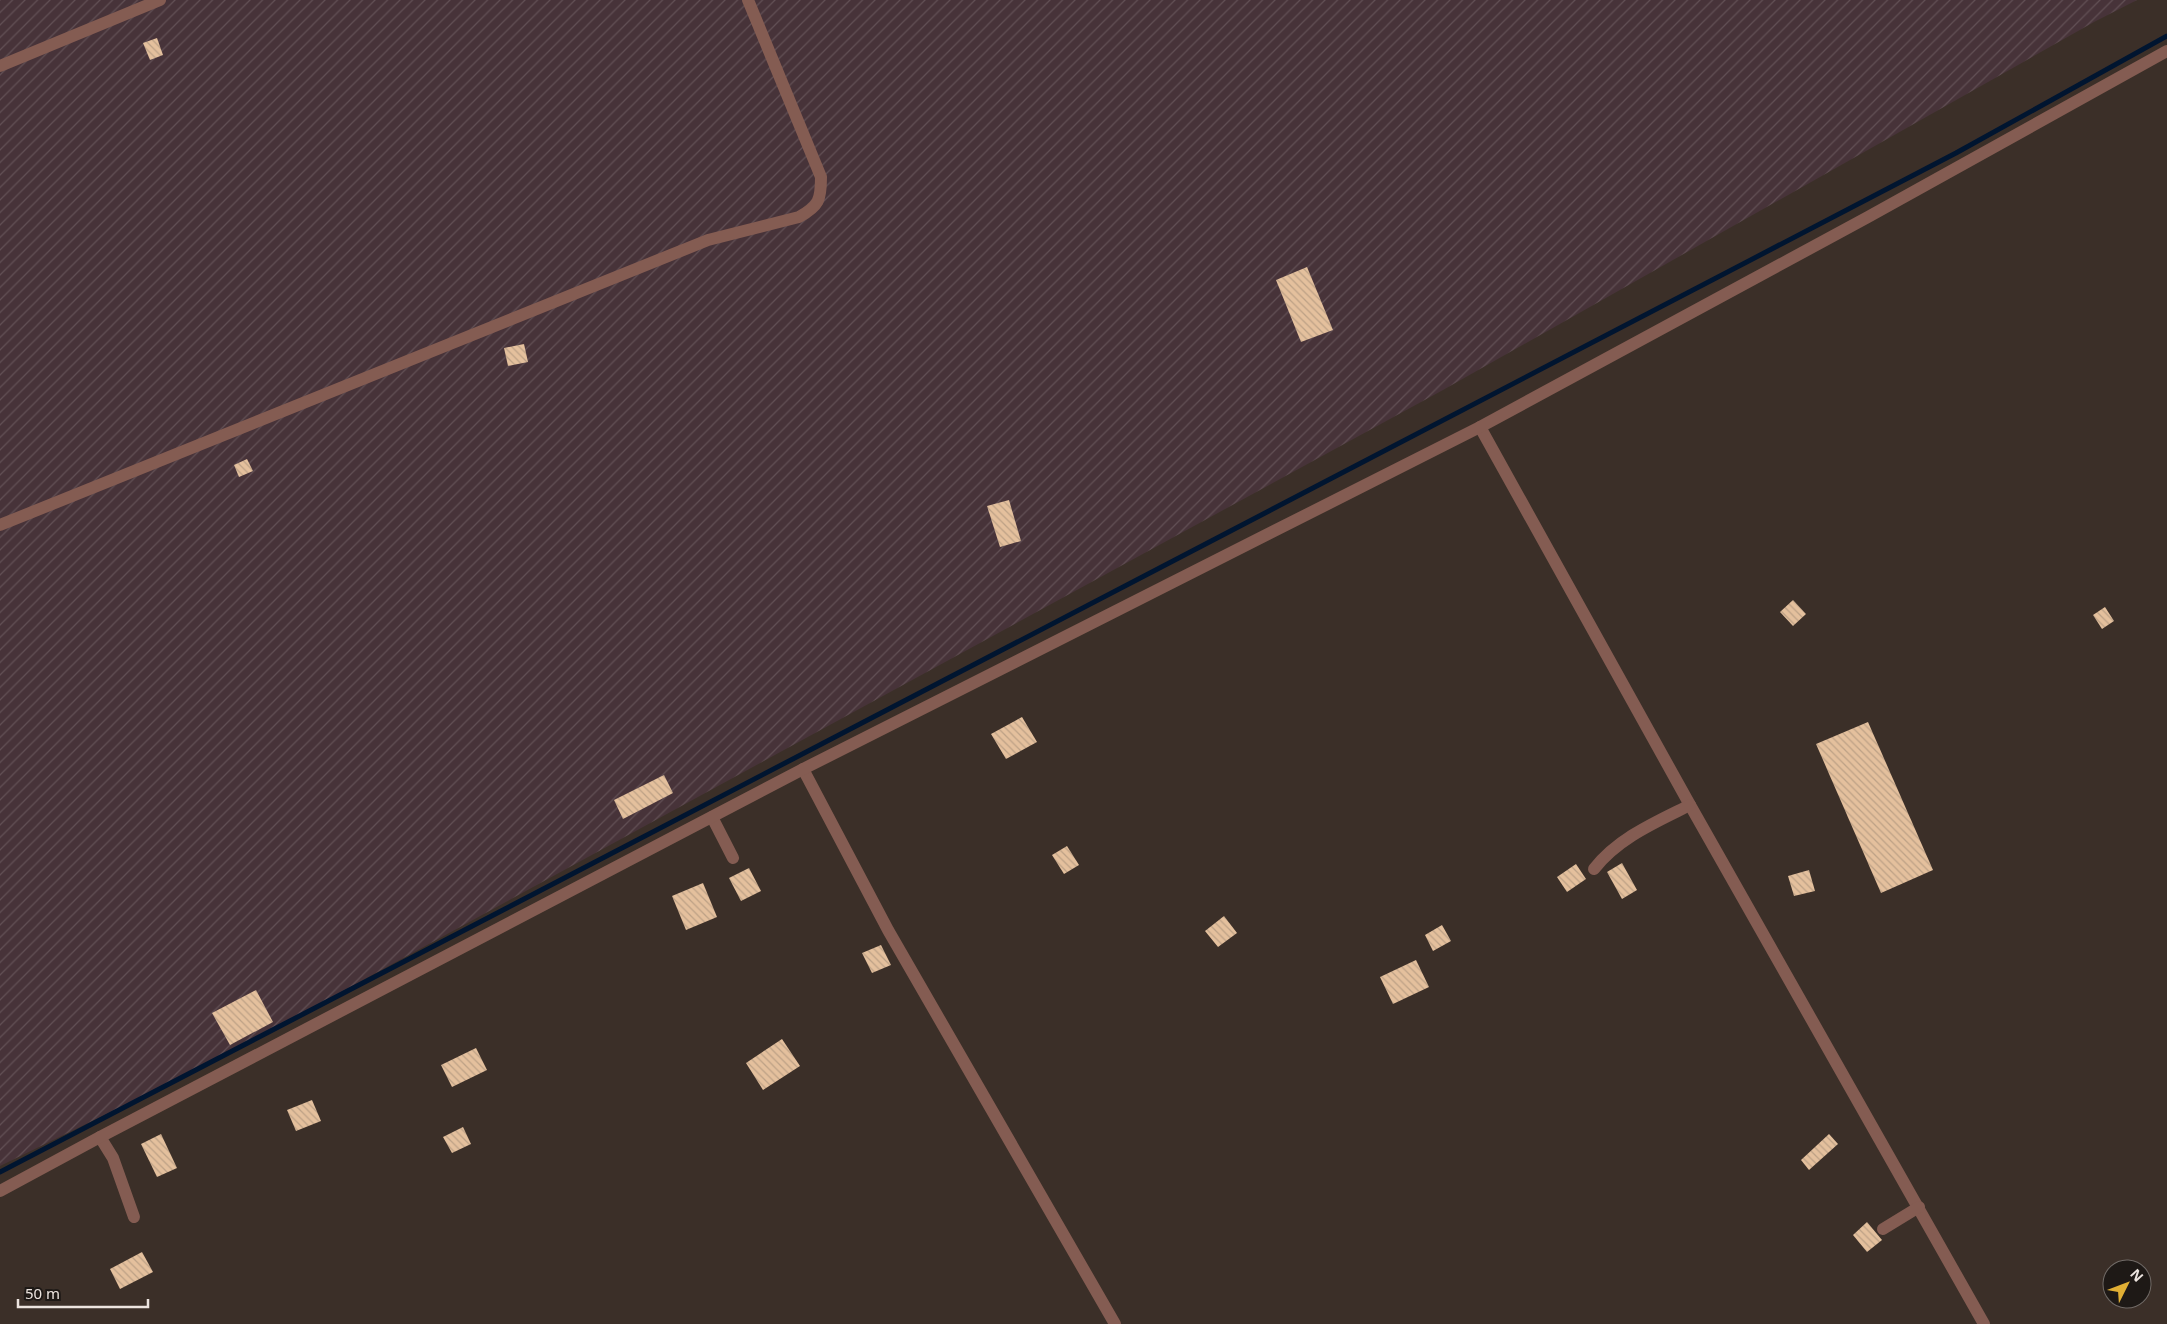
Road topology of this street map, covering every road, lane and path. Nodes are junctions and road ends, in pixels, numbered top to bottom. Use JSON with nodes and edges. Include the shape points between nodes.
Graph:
{"nodes":[{"id":1,"x":160,"y":0,"type":"edge"},
{"id":2,"x":748,"y":0,"type":"edge"},
{"id":3,"x":2167,"y":51,"type":"edge"},
{"id":4,"x":0,"y":66,"type":"edge"},
{"id":5,"x":1480,"y":428,"type":"junction"},
{"id":6,"x":0,"y":525,"type":"edge"},
{"id":7,"x":803,"y":770,"type":"junction"},
{"id":8,"x":1690,"y":805,"type":"junction"},
{"id":9,"x":712,"y":817,"type":"junction"},
{"id":10,"x":733,"y":858,"type":"dead end"},
{"id":11,"x":1594,"y":869,"type":"dead end"},
{"id":12,"x":100,"y":1137,"type":"junction"},
{"id":13,"x":0,"y":1191,"type":"edge"},
{"id":14,"x":1919,"y":1207,"type":"junction"},
{"id":15,"x":134,"y":1217,"type":"dead end"},
{"id":16,"x":1884,"y":1229,"type":"dead end"},
{"id":17,"x":1115,"y":1324,"type":"edge"},
{"id":18,"x":1984,"y":1324,"type":"edge"}],
"edges":[{"from":1,"to":4,"type":"street"},
{"from":2,"to":6,"type":"street","via":[[821,178],[818,202],[810,211],[799,217],[708,240]]},
{"from":3,"to":5,"type":"street"},
{"from":5,"to":7,"type":"street"},
{"from":5,"to":8,"type":"street"},
{"from":7,"to":9,"type":"street"},
{"from":7,"to":17,"type":"street","via":[[888,930]]},
{"from":8,"to":11,"type":"street","via":[[1644,827],[1605,855]]},
{"from":8,"to":14,"type":"street"},
{"from":9,"to":10,"type":"street"},
{"from":9,"to":12,"type":"street"},
{"from":12,"to":13,"type":"street"},
{"from":12,"to":15,"type":"street","via":[[113,1158]]},
{"from":14,"to":16,"type":"street"},
{"from":14,"to":18,"type":"street"}]}
